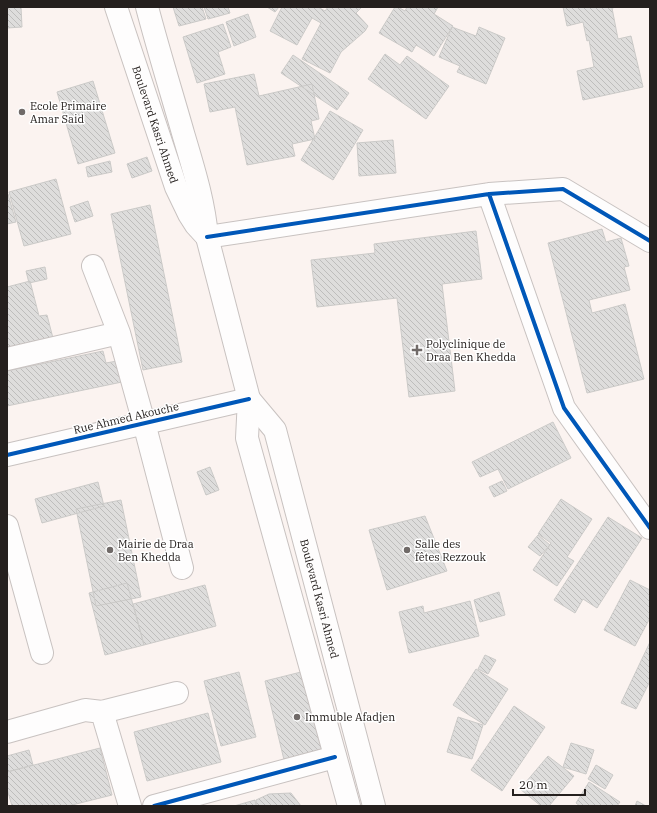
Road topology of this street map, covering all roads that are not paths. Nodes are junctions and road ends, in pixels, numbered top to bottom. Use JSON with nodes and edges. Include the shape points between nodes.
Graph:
{"nodes":[{"id":1,"x":116,"y":7,"type":"edge"},
{"id":2,"x":147,"y":7,"type":"edge"},
{"id":3,"x":489,"y":194,"type":"junction"},
{"id":4,"x":207,"y":237,"type":"junction"},
{"id":5,"x":650,"y":241,"type":"edge"},
{"id":6,"x":93,"y":266,"type":"dead end"},
{"id":7,"x":119,"y":333,"type":"junction"},
{"id":8,"x":7,"y":359,"type":"edge"},
{"id":9,"x":249,"y":399,"type":"junction"},
{"id":10,"x":144,"y":423,"type":"junction"},
{"id":11,"x":7,"y":455,"type":"edge"},
{"id":12,"x":7,"y":526,"type":"edge"},
{"id":13,"x":650,"y":528,"type":"edge"},
{"id":14,"x":182,"y":568,"type":"dead end"},
{"id":15,"x":42,"y":653,"type":"dead end"},
{"id":16,"x":178,"y":694,"type":"dead end"},
{"id":17,"x":102,"y":712,"type":"junction"},
{"id":18,"x":7,"y":732,"type":"edge"},
{"id":19,"x":336,"y":757,"type":"junction"},
{"id":20,"x":130,"y":806,"type":"edge"},
{"id":21,"x":154,"y":806,"type":"edge"},
{"id":22,"x":349,"y":806,"type":"edge"},
{"id":23,"x":374,"y":806,"type":"edge"}],
"edges":[{"from":1,"to":4,"type":"street","name":"Boulevard Kasri Ahmed","via":[[176,187],[189,214]]},
{"from":2,"to":4,"type":"street","name":"Boulevard Kasri Ahmed","via":[[196,178]]},
{"from":3,"to":4,"type":"street"},
{"from":3,"to":5,"type":"street","via":[[563,189]]},
{"from":3,"to":13,"type":"street","via":[[564,408]]},
{"from":4,"to":9,"type":"street","name":"Boulevard Kasri Ahmed"},
{"from":6,"to":7,"type":"street"},
{"from":7,"to":8,"type":"street"},
{"from":7,"to":10,"type":"street"},
{"from":9,"to":10,"type":"street","name":"Rue Ahmed Akouche"},
{"from":9,"to":19,"type":"street","name":"Boulevard Kasri Ahmed","via":[[247,438]]},
{"from":9,"to":23,"type":"street","name":"Boulevard Kasri Ahmed","via":[[275,430]]},
{"from":10,"to":11,"type":"street","name":"Rue Ahmed Akouche"},
{"from":10,"to":14,"type":"street"},
{"from":12,"to":15,"type":"street"},
{"from":16,"to":17,"type":"street"},
{"from":17,"to":18,"type":"street","via":[[85,710]]},
{"from":17,"to":20,"type":"street"},
{"from":19,"to":21,"type":"street"},
{"from":19,"to":22,"type":"street","name":"Boulevard Kasri Ahmed"}]}
